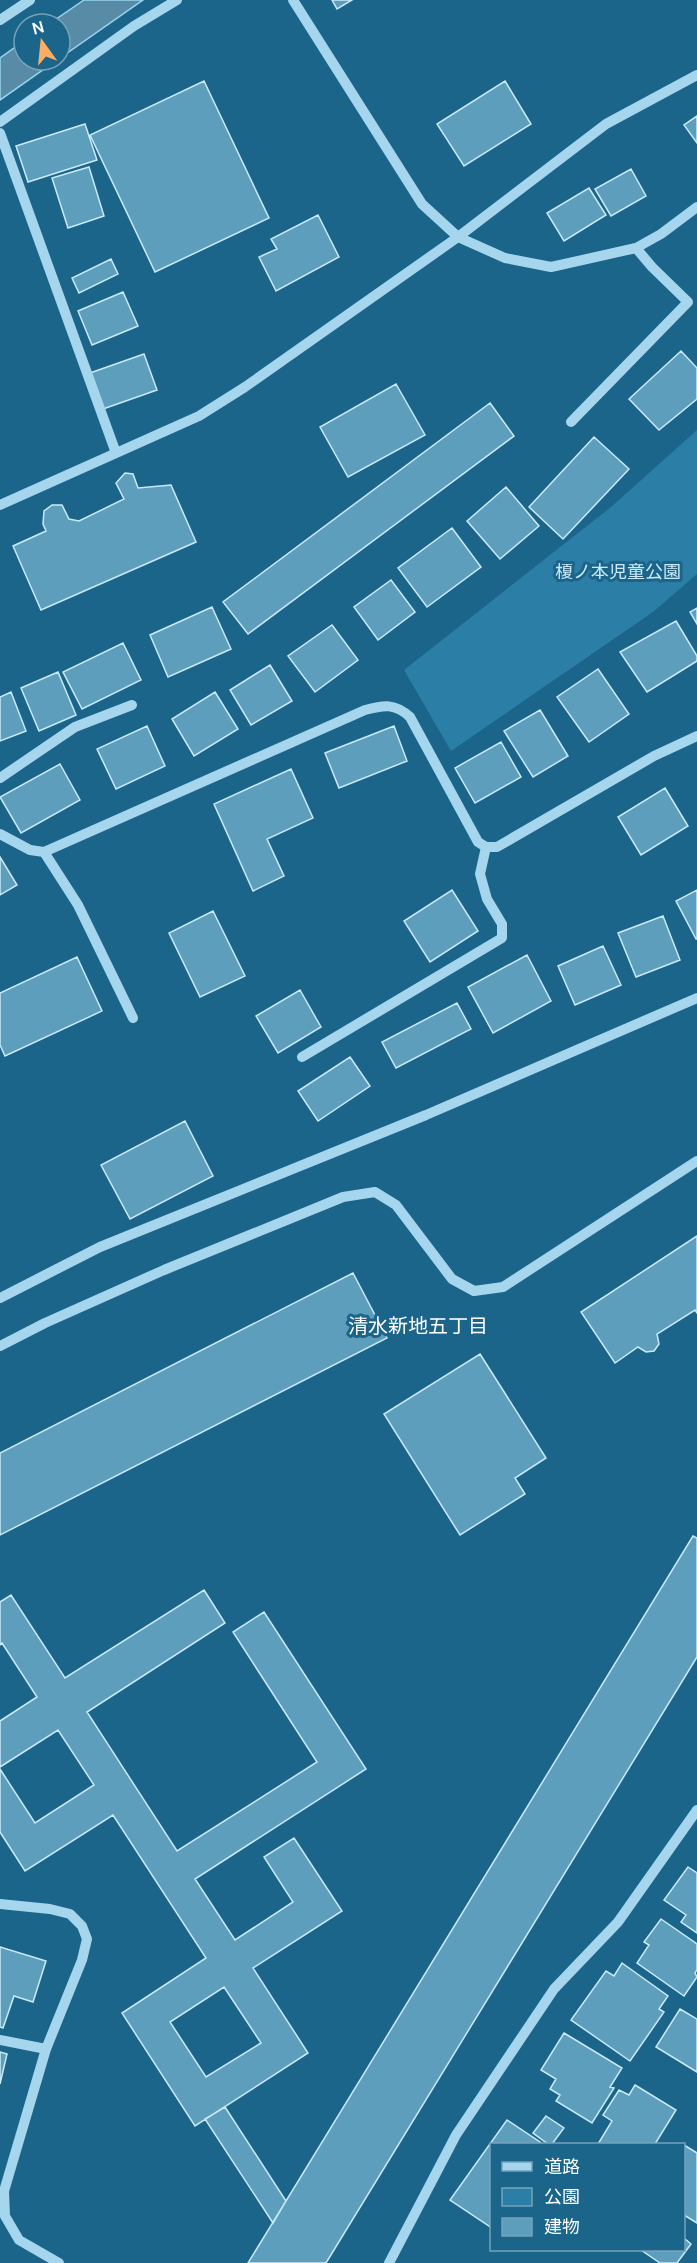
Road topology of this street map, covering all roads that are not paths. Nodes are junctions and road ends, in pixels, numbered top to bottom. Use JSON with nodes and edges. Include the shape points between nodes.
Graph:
{"nodes":[{"id":1,"x":30,"y":0,"type":"edge"},
{"id":2,"x":177,"y":0,"type":"edge"},
{"id":3,"x":293,"y":0,"type":"edge"},
{"id":4,"x":0,"y":20,"type":"edge"},
{"id":5,"x":697,"y":75,"type":"edge"},
{"id":6,"x":0,"y":122,"type":"edge"},
{"id":7,"x":0,"y":133,"type":"edge"},
{"id":8,"x":697,"y":207,"type":"edge"},
{"id":9,"x":458,"y":237,"type":"junction"},
{"id":10,"x":636,"y":248,"type":"junction"},
{"id":11,"x":571,"y":422,"type":"dead end"},
{"id":12,"x":116,"y":453,"type":"junction"},
{"id":13,"x":0,"y":505,"type":"edge"},
{"id":14,"x":132,"y":705,"type":"dead end"},
{"id":15,"x":697,"y":736,"type":"edge"},
{"id":16,"x":0,"y":778,"type":"edge"},
{"id":17,"x":0,"y":834,"type":"edge"},
{"id":18,"x":486,"y":847,"type":"junction"},
{"id":19,"x":44,"y":852,"type":"junction"},
{"id":20,"x":697,"y":998,"type":"edge"},
{"id":21,"x":133,"y":1018,"type":"dead end"},
{"id":22,"x":302,"y":1057,"type":"dead end"},
{"id":23,"x":697,"y":1161,"type":"edge"},
{"id":24,"x":0,"y":1298,"type":"edge"},
{"id":25,"x":0,"y":1346,"type":"edge"},
{"id":26,"x":697,"y":1810,"type":"edge"},
{"id":27,"x":0,"y":1904,"type":"edge"},
{"id":28,"x":0,"y":2040,"type":"edge"},
{"id":29,"x":46,"y":2049,"type":"junction"},
{"id":30,"x":59,"y":2263,"type":"edge"},
{"id":31,"x":389,"y":2263,"type":"edge"}],
"edges":[{"from":1,"to":4,"type":"street"},
{"from":2,"to":6,"type":"street"},
{"from":3,"to":9,"type":"street","via":[[422,204]]},
{"from":5,"to":9,"type":"street","via":[[606,124]]},
{"from":7,"to":12,"type":"street"},
{"from":8,"to":10,"type":"street"},
{"from":9,"to":10,"type":"street","via":[[505,258],[551,267]]},
{"from":9,"to":12,"type":"street","via":[[245,387],[199,416]]},
{"from":10,"to":11,"type":"street","via":[[688,302]]},
{"from":12,"to":13,"type":"street"},
{"from":14,"to":16,"type":"street","via":[[75,727]]},
{"from":15,"to":18,"type":"street","via":[[654,756],[497,847]]},
{"from":17,"to":19,"type":"street","via":[[30,850]]},
{"from":18,"to":19,"type":"street","via":[[478,842],[410,717],[400,708],[386,705],[365,710]]},
{"from":18,"to":22,"type":"street","via":[[480,874],[487,899],[502,924],[502,938]]},
{"from":19,"to":21,"type":"street","via":[[78,906]]},
{"from":20,"to":24,"type":"street","via":[[426,1115],[100,1247]]},
{"from":23,"to":25,"type":"street","via":[[503,1287],[474,1291],[452,1279],[396,1205],[375,1192],[343,1197],[196,1257]]},
{"from":26,"to":31,"type":"street","via":[[618,1922],[554,1989],[456,2135]]},
{"from":27,"to":29,"type":"street","via":[[70,1914],[82,1926],[87,1939]]},
{"from":28,"to":29,"type":"street"},
{"from":29,"to":30,"type":"street","via":[[4,2191],[5,2216],[19,2240]]}]}
